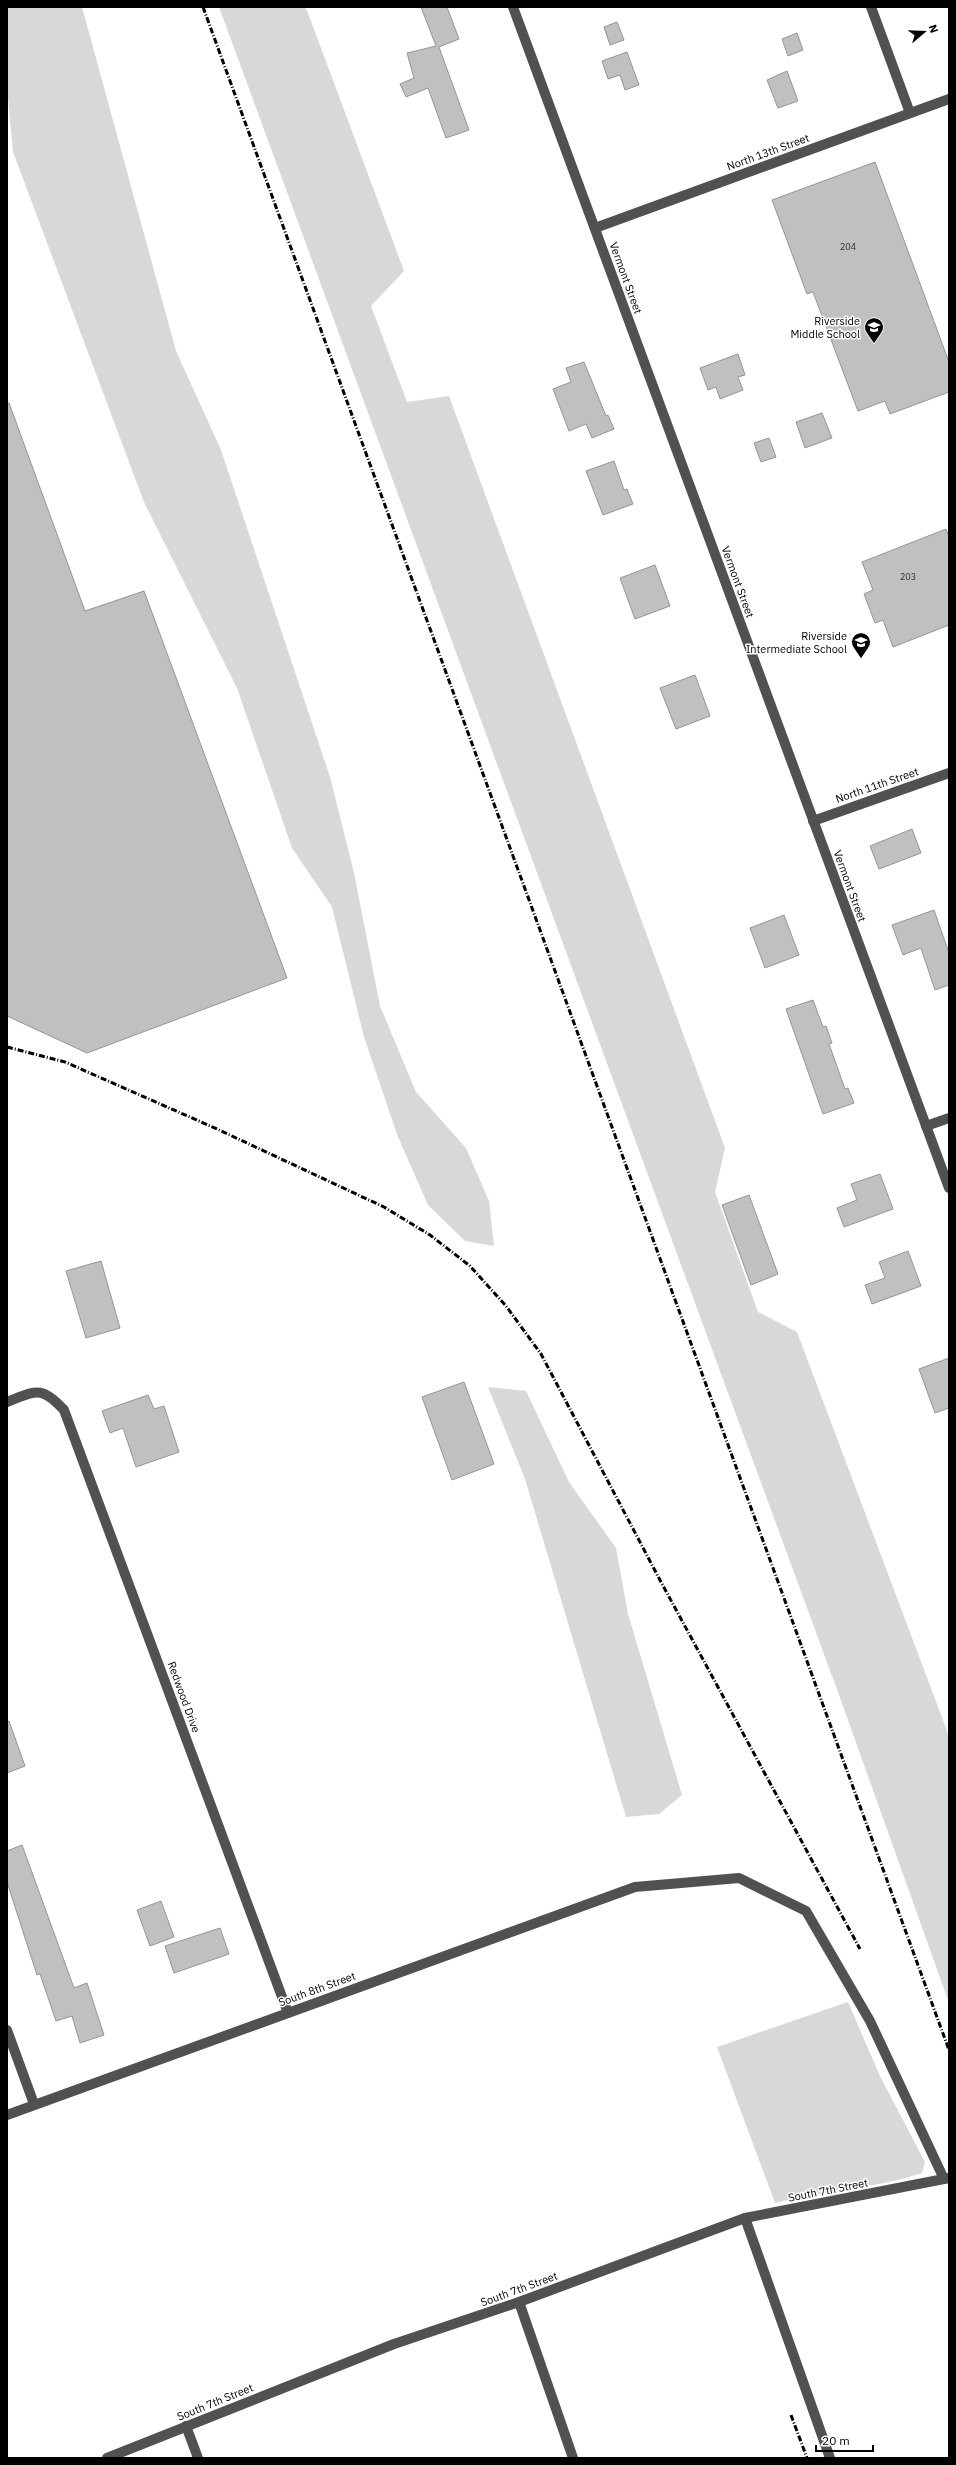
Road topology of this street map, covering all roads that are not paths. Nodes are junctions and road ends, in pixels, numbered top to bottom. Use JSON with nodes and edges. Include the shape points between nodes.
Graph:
{"nodes":[{"id":1,"x":513,"y":7,"type":"edge"},
{"id":2,"x":871,"y":7,"type":"edge"},
{"id":3,"x":949,"y":99,"type":"edge"},
{"id":4,"x":910,"y":113,"type":"junction"},
{"id":5,"x":595,"y":228,"type":"junction"},
{"id":6,"x":949,"y":773,"type":"edge"},
{"id":7,"x":813,"y":821,"type":"junction"},
{"id":8,"x":949,"y":1118,"type":"edge"},
{"id":9,"x":926,"y":1126,"type":"junction"},
{"id":10,"x":949,"y":1188,"type":"edge"},
{"id":11,"x":7,"y":1402,"type":"edge"},
{"id":12,"x":288,"y":2012,"type":"junction"},
{"id":13,"x":7,"y":2030,"type":"edge"},
{"id":14,"x":34,"y":2104,"type":"junction"},
{"id":15,"x":7,"y":2115,"type":"edge"},
{"id":16,"x":946,"y":2179,"type":"edge"},
{"id":17,"x":746,"y":2218,"type":"junction"},
{"id":18,"x":519,"y":2302,"type":"junction"},
{"id":19,"x":186,"y":2426,"type":"junction"},
{"id":20,"x":107,"y":2458,"type":"edge"},
{"id":21,"x":198,"y":2458,"type":"edge"},
{"id":22,"x":573,"y":2458,"type":"edge"},
{"id":23,"x":830,"y":2458,"type":"edge"}],
"edges":[{"from":1,"to":5,"type":"street","name":"Vermont Street"},
{"from":2,"to":4,"type":"street"},
{"from":3,"to":4,"type":"street","name":"North 13th Street"},
{"from":4,"to":5,"type":"street","name":"North 13th Street"},
{"from":5,"to":7,"type":"street","name":"Vermont Street"},
{"from":6,"to":7,"type":"street","name":"North 11th Street"},
{"from":7,"to":9,"type":"street","name":"Vermont Street"},
{"from":8,"to":9,"type":"street"},
{"from":9,"to":10,"type":"street","name":"Vermont Street"},
{"from":11,"to":12,"type":"street","name":"Redwood Drive","via":[[34,1391],[50,1395],[64,1410]]},
{"from":12,"to":14,"type":"street","name":"South 8th Street"},
{"from":12,"to":16,"type":"street","name":"South 8th Street","via":[[635,1887],[739,1878],[806,1911],[870,2021]]},
{"from":13,"to":14,"type":"street"},
{"from":14,"to":15,"type":"street","name":"South 8th Street"},
{"from":16,"to":17,"type":"street","name":"South 7th Street"},
{"from":17,"to":18,"type":"street","name":"South 7th Street"},
{"from":17,"to":23,"type":"street"},
{"from":18,"to":19,"type":"street","name":"South 7th Street","via":[[394,2344]]},
{"from":18,"to":22,"type":"street"},
{"from":19,"to":20,"type":"street","name":"South 7th Street"},
{"from":19,"to":21,"type":"street"}]}
